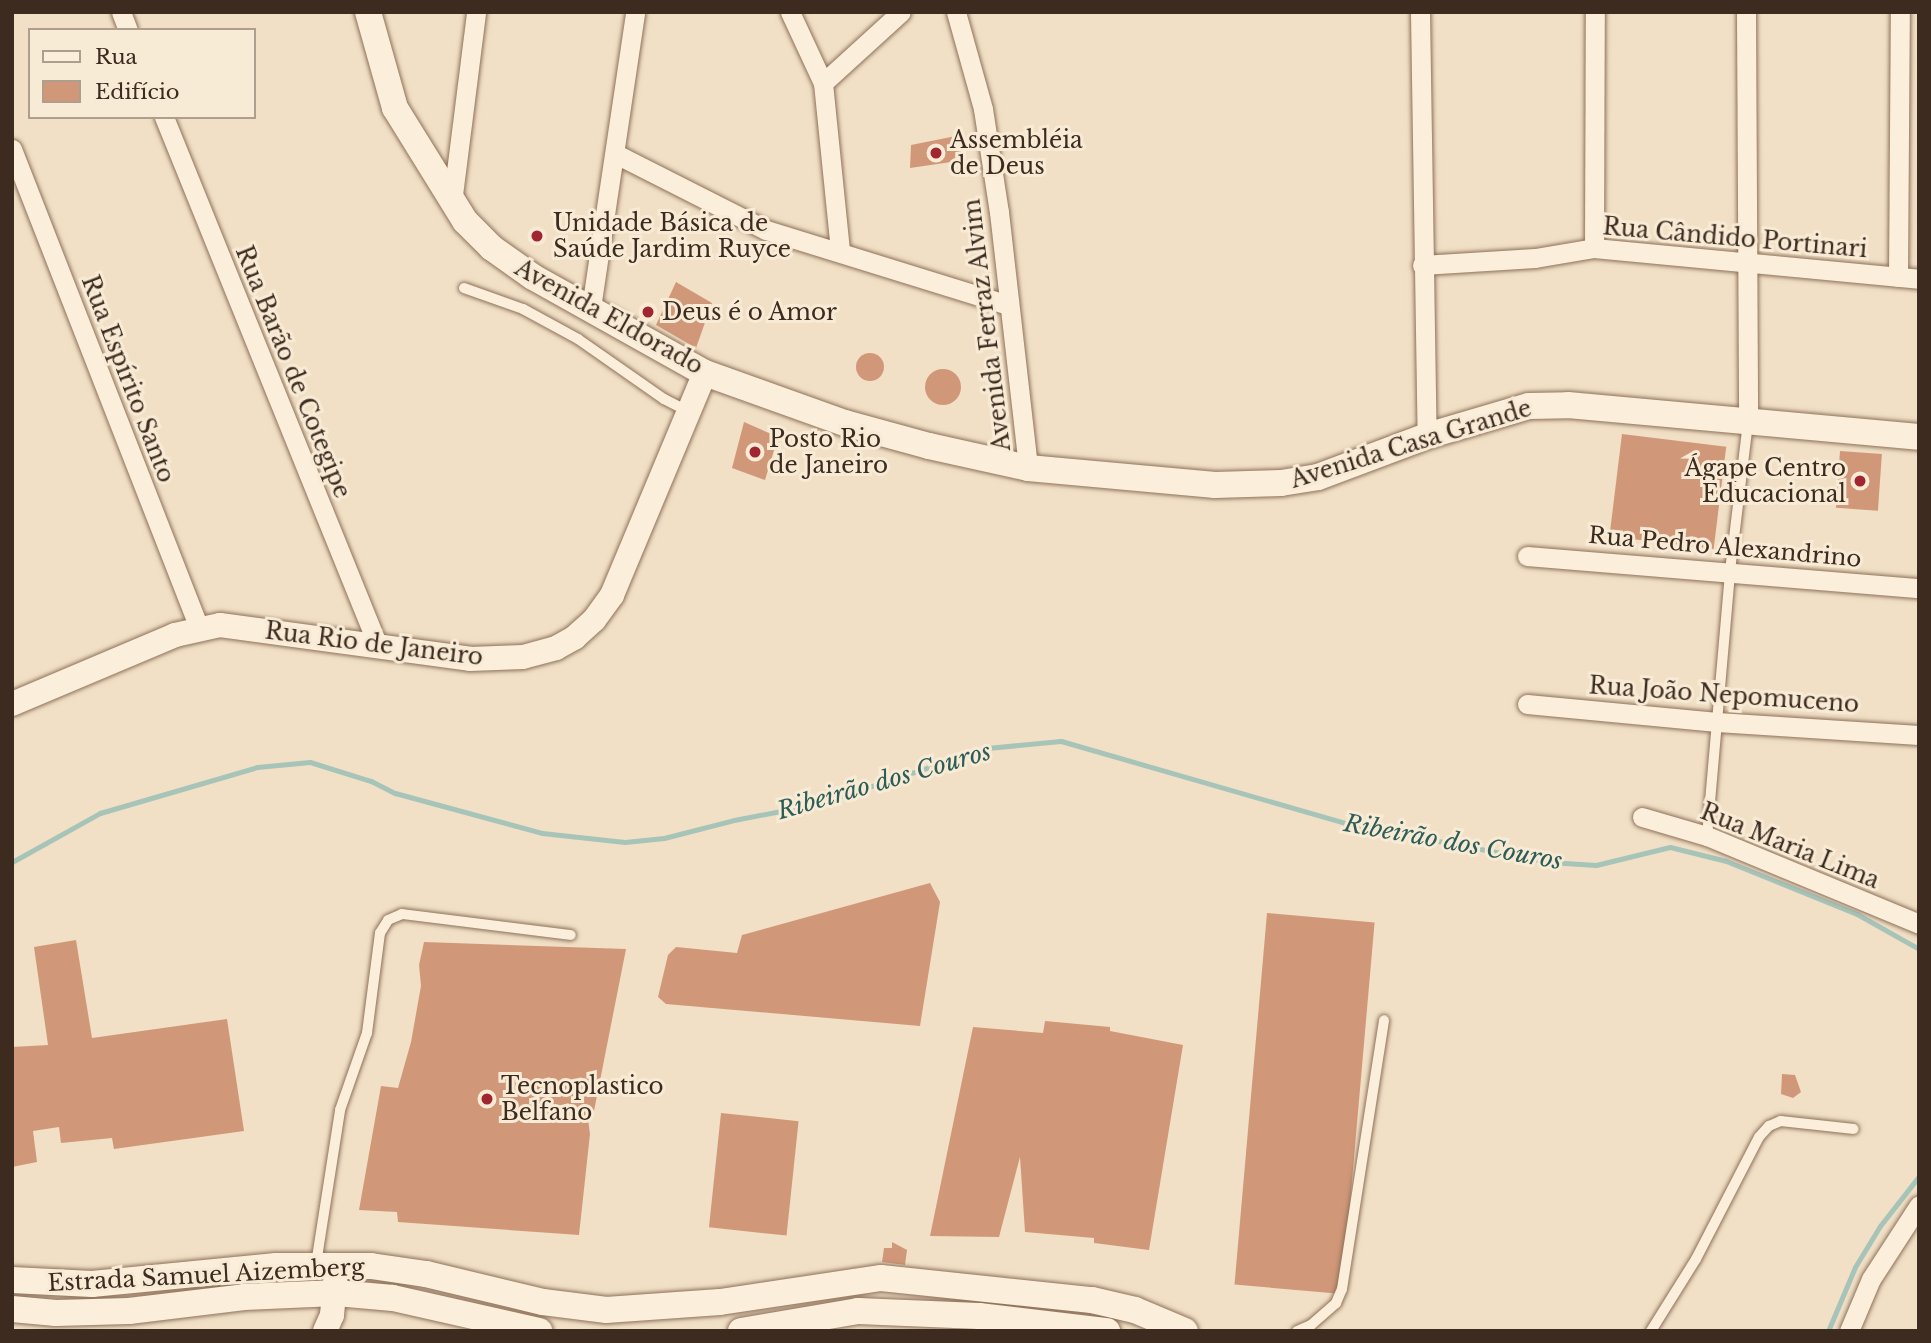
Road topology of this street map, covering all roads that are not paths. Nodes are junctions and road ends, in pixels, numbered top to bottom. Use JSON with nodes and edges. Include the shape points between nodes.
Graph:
{"nodes":[{"id":1,"x":368,"y":12,"type":"edge"},
{"id":2,"x":476,"y":12,"type":"edge"},
{"id":3,"x":635,"y":12,"type":"edge"},
{"id":4,"x":790,"y":12,"type":"edge"},
{"id":5,"x":901,"y":12,"type":"edge"},
{"id":6,"x":956,"y":12,"type":"edge"},
{"id":7,"x":1420,"y":12,"type":"edge"},
{"id":8,"x":1595,"y":12,"type":"edge"},
{"id":9,"x":1746,"y":12,"type":"edge"},
{"id":10,"x":1900,"y":12,"type":"edge"},
{"id":11,"x":823,"y":83,"type":"junction"},
{"id":12,"x":165,"y":119,"type":"edge"},
{"id":13,"x":12,"y":149,"type":"edge"},
{"id":14,"x":616,"y":154,"type":"junction"},
{"id":15,"x":452,"y":202,"type":"junction"},
{"id":16,"x":1594,"y":248,"type":"junction"},
{"id":17,"x":840,"y":251,"type":"junction"},
{"id":18,"x":1422,"y":265,"type":"junction"},
{"id":19,"x":1749,"y":265,"type":"junction"},
{"id":20,"x":1898,"y":277,"type":"junction"},
{"id":21,"x":1919,"y":279,"type":"edge"},
{"id":22,"x":464,"y":288,"type":"dead end"},
{"id":23,"x":1008,"y":305,"type":"junction"},
{"id":24,"x":591,"y":308,"type":"junction"},
{"id":25,"x":705,"y":373,"type":"junction"},
{"id":26,"x":689,"y":412,"type":"junction"},
{"id":27,"x":1748,"y":422,"type":"junction"},
{"id":28,"x":1427,"y":436,"type":"junction"},
{"id":29,"x":1919,"y":437,"type":"edge"},
{"id":30,"x":1028,"y":468,"type":"junction"},
{"id":31,"x":1527,"y":556,"type":"dead end"},
{"id":32,"x":1730,"y":571,"type":"junction"},
{"id":33,"x":1919,"y":588,"type":"edge"},
{"id":34,"x":199,"y":628,"type":"junction"},
{"id":35,"x":378,"y":646,"type":"junction"},
{"id":36,"x":12,"y":704,"type":"edge"},
{"id":37,"x":1527,"y":704,"type":"dead end"},
{"id":38,"x":1717,"y":722,"type":"junction"},
{"id":39,"x":1919,"y":735,"type":"edge"},
{"id":40,"x":1642,"y":817,"type":"dead end"},
{"id":41,"x":1707,"y":836,"type":"junction"},
{"id":42,"x":1919,"y":924,"type":"edge"},
{"id":43,"x":571,"y":935,"type":"dead end"},
{"id":44,"x":1384,"y":1020,"type":"dead end"},
{"id":45,"x":1854,"y":1129,"type":"dead end"},
{"id":46,"x":1919,"y":1205,"type":"edge"},
{"id":47,"x":326,"y":1265,"type":"junction"},
{"id":48,"x":12,"y":1280,"type":"edge"},
{"id":49,"x":336,"y":1293,"type":"junction"},
{"id":50,"x":12,"y":1308,"type":"edge"},
{"id":51,"x":325,"y":1331,"type":"edge"},
{"id":52,"x":539,"y":1331,"type":"edge"},
{"id":53,"x":741,"y":1331,"type":"edge"},
{"id":54,"x":1107,"y":1331,"type":"edge"},
{"id":55,"x":1185,"y":1331,"type":"edge"},
{"id":56,"x":1297,"y":1331,"type":"edge"},
{"id":57,"x":1651,"y":1331,"type":"edge"},
{"id":58,"x":1849,"y":1331,"type":"edge"}],
"edges":[{"from":1,"to":15,"type":"main road","name":"Avenida Eldorado","via":[[395,108]]},
{"from":2,"to":15,"type":"street"},
{"from":3,"to":14,"type":"street"},
{"from":4,"to":11,"type":"street"},
{"from":5,"to":11,"type":"street"},
{"from":6,"to":23,"type":"street","name":"Avenida Ferraz Alvim","via":[[983,109]]},
{"from":7,"to":18,"type":"street"},
{"from":8,"to":16,"type":"street"},
{"from":9,"to":19,"type":"street"},
{"from":10,"to":20,"type":"street"},
{"from":11,"to":17,"type":"street"},
{"from":12,"to":35,"type":"street","name":"Rua Barão de Cotegipe"},
{"from":13,"to":34,"type":"street","name":"Rua Espírito Santo"},
{"from":14,"to":17,"type":"street","via":[[766,230]]},
{"from":14,"to":24,"type":"street"},
{"from":15,"to":24,"type":"main road","name":"Avenida Eldorado","via":[[480,238],[501,255]]},
{"from":16,"to":18,"type":"street","name":"Rua Cândido Portinari","via":[[1535,258]]},
{"from":16,"to":19,"type":"street","name":"Rua Cândido Portinari"},
{"from":17,"to":23,"type":"street"},
{"from":18,"to":28,"type":"street"},
{"from":19,"to":20,"type":"street","name":"Rua Cândido Portinari"},
{"from":19,"to":27,"type":"street"},
{"from":20,"to":21,"type":"street","name":"Rua Cândido Portinari"},
{"from":22,"to":26,"type":"lane","via":[[523,309],[578,338]]},
{"from":23,"to":30,"type":"street","name":"Avenida Ferraz Alvim"},
{"from":24,"to":25,"type":"main road","name":"Avenida Eldorado"},
{"from":25,"to":26,"type":"street","name":"Rua Rio de Janeiro"},
{"from":25,"to":30,"type":"main road","name":"Avenida Eldorado","via":[[845,423]]},
{"from":26,"to":35,"type":"street","name":"Rua Rio de Janeiro","via":[[612,595],[574,638],[523,657],[470,659]]},
{"from":27,"to":28,"type":"main road","name":"Avenida Casa Grande","via":[[1544,405],[1507,411]]},
{"from":27,"to":29,"type":"main road","name":"Avenida Casa Grande"},
{"from":27,"to":32,"type":"lane"},
{"from":28,"to":30,"type":"main road","name":"Avenida Casa Grande","via":[[1318,477],[1281,484],[1216,485]]},
{"from":31,"to":32,"type":"street","name":"Rua Pedro Alexandrino"},
{"from":32,"to":33,"type":"street","name":"Rua Pedro Alexandrino"},
{"from":32,"to":38,"type":"lane"},
{"from":34,"to":35,"type":"street","name":"Rua Rio de Janeiro","via":[[220,625]]},
{"from":34,"to":36,"type":"street","name":"Rua Rio de Janeiro"},
{"from":37,"to":38,"type":"street","name":"Rua João Nepomuceno"},
{"from":38,"to":39,"type":"street","name":"Rua João Nepomuceno"},
{"from":38,"to":41,"type":"lane"},
{"from":40,"to":41,"type":"street","name":"Rua Maria Lima"},
{"from":41,"to":42,"type":"street","name":"Rua Maria Lima"},
{"from":43,"to":47,"type":"lane","via":[[402,914],[388,920],[380,933],[367,1033],[340,1110]]},
{"from":44,"to":56,"type":"lane","via":[[1342,1289],[1336,1303]]},
{"from":45,"to":57,"type":"lane","via":[[1781,1121],[1769,1126]]},
{"from":46,"to":58,"type":"street","via":[[1871,1279]]},
{"from":47,"to":48,"type":"main road","name":"Estrada Samuel Aizemberg","via":[[114,1283]]},
{"from":47,"to":49,"type":"street"},
{"from":47,"to":55,"type":"main road","name":"Estrada Samuel Aizemberg","via":[[404,1270],[543,1302],[606,1310],[720,1302],[881,1278],[910,1279],[1092,1300],[1135,1310]]},
{"from":49,"to":50,"type":"main road","name":"Estrada Samuel Aizemberg","via":[[244,1297],[129,1311],[56,1313]]},
{"from":49,"to":51,"type":"street"},
{"from":49,"to":52,"type":"main road","name":"Estrada Samuel Aizemberg","via":[[393,1298]]},
{"from":53,"to":54,"type":"main road","via":[[858,1311],[979,1316]]}]}
